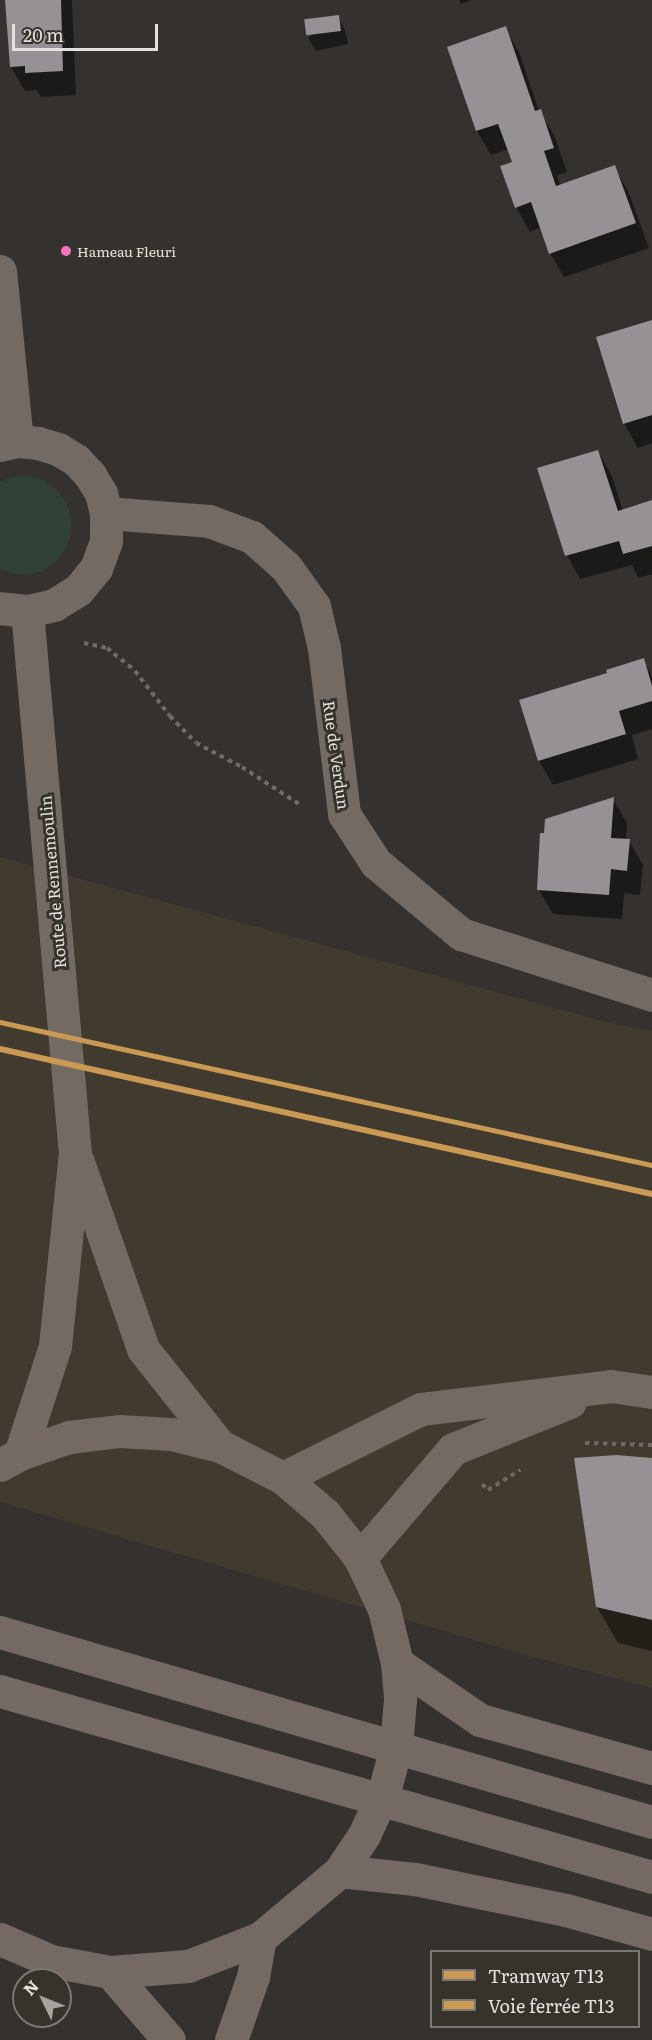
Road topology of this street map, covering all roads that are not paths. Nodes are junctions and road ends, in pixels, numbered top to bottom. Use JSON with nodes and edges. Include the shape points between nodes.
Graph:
{"nodes":[{"id":1,"x":0,"y":271,"type":"edge"},
{"id":2,"x":9,"y":443,"type":"edge"},
{"id":3,"x":106,"y":513,"type":"junction"},
{"id":4,"x":13,"y":610,"type":"edge"},
{"id":5,"x":652,"y":995,"type":"edge"},
{"id":6,"x":75,"y":1154,"type":"junction"},
{"id":7,"x":611,"y":1386,"type":"junction"},
{"id":8,"x":652,"y":1392,"type":"edge"},
{"id":9,"x":220,"y":1446,"type":"junction"},
{"id":10,"x":10,"y":1459,"type":"edge"},
{"id":11,"x":283,"y":1478,"type":"junction"},
{"id":12,"x":360,"y":1558,"type":"junction"},
{"id":13,"x":0,"y":1632,"type":"edge"},
{"id":14,"x":397,"y":1664,"type":"junction"},
{"id":15,"x":0,"y":1691,"type":"edge"},
{"id":16,"x":652,"y":1768,"type":"edge"},
{"id":17,"x":652,"y":1822,"type":"edge"},
{"id":18,"x":340,"y":1871,"type":"junction"},
{"id":19,"x":652,"y":1877,"type":"edge"},
{"id":20,"x":652,"y":1934,"type":"edge"},
{"id":21,"x":260,"y":1938,"type":"junction"},
{"id":22,"x":0,"y":1939,"type":"edge"},
{"id":23,"x":110,"y":1972,"type":"junction"},
{"id":24,"x":169,"y":2040,"type":"edge"},
{"id":25,"x":231,"y":2040,"type":"edge"}],
"edges":[{"from":1,"to":2,"type":"street"},
{"from":2,"to":3,"type":"street","via":[[38,443],[75,460],[101,493]]},
{"from":3,"to":4,"type":"street","via":[[106,541],[96,568],[78,590],[54,605]]},
{"from":3,"to":5,"type":"street","name":"Rue de Verdun","via":[[209,521],[252,537],[286,567],[314,606],[324,648],[344,814],[376,863],[461,934]]},
{"from":4,"to":6,"type":"street","name":"Route de Rennemoulin","via":[[55,909]]},
{"from":6,"to":9,"type":"street","name":"Route de Rennemoulin","via":[[143,1349]]},
{"from":6,"to":10,"type":"street","name":"Route de Rennemoulin","via":[[55,1346]]},
{"from":7,"to":8,"type":"street"},
{"from":7,"to":11,"type":"street","via":[[421,1409]]},
{"from":7,"to":12,"type":"street","via":[[453,1449]]},
{"from":9,"to":10,"type":"main road","via":[[171,1434],[119,1431],[69,1437]]},
{"from":9,"to":11,"type":"main road"},
{"from":11,"to":12,"type":"main road","via":[[325,1514]]},
{"from":12,"to":14,"type":"main road","via":[[384,1609]]},
{"from":13,"to":17,"type":"main road"},
{"from":14,"to":16,"type":"main road","via":[[480,1720]]},
{"from":14,"to":18,"type":"main road","bridge":true,"via":[[400,1699],[396,1747],[384,1792],[364,1835]]},
{"from":15,"to":19,"type":"main road"},
{"from":18,"to":20,"type":"main road","via":[[426,1881],[566,1910]]},
{"from":18,"to":21,"type":"main road"},
{"from":21,"to":23,"type":"main road","via":[[188,1966]]},
{"from":21,"to":25,"type":"main road","via":[[253,1977]]},
{"from":22,"to":23,"type":"main road","via":[[51,1961]]},
{"from":23,"to":24,"type":"main road"}]}
